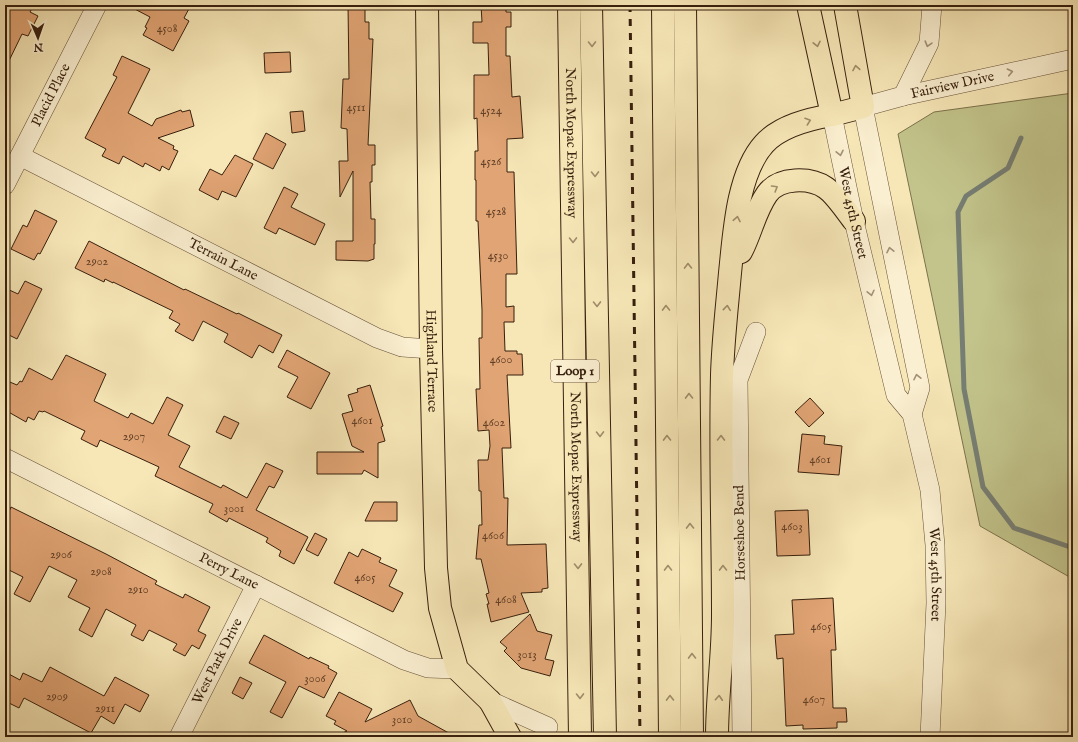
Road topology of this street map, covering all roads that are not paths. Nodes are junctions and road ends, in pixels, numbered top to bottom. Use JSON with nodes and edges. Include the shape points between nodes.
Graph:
{"nodes":[{"id":1,"x":97,"y":5,"type":"edge"},
{"id":2,"x":427,"y":5,"type":"edge"},
{"id":3,"x":569,"y":5,"type":"edge"},
{"id":4,"x":591,"y":5,"type":"edge"},
{"id":5,"x":662,"y":5,"type":"edge"},
{"id":6,"x":685,"y":5,"type":"edge"},
{"id":7,"x":808,"y":5,"type":"edge"},
{"id":8,"x":845,"y":5,"type":"edge"},
{"id":9,"x":932,"y":5,"type":"edge"},
{"id":10,"x":1073,"y":58,"type":"edge"},
{"id":11,"x":903,"y":96,"type":"junction"},
{"id":12,"x":863,"y":107,"type":"junction"},
{"id":13,"x":832,"y":115,"type":"junction"},
{"id":14,"x":20,"y":156,"type":"junction"},
{"id":15,"x":5,"y":185,"type":"edge"},
{"id":16,"x":854,"y":221,"type":"junction"},
{"id":17,"x":731,"y":271,"type":"junction"},
{"id":18,"x":756,"y":332,"type":"dead end"},
{"id":19,"x":431,"y":349,"type":"junction"},
{"id":20,"x":912,"y":414,"type":"junction"},
{"id":21,"x":5,"y":458,"type":"edge"},
{"id":22,"x":256,"y":584,"type":"junction"},
{"id":23,"x":457,"y":669,"type":"junction"},
{"id":24,"x":490,"y":701,"type":"junction"},
{"id":25,"x":548,"y":727,"type":"dead end"},
{"id":26,"x":180,"y":735,"type":"edge"},
{"id":27,"x":510,"y":737,"type":"edge"},
{"id":28,"x":580,"y":737,"type":"edge"},
{"id":29,"x":605,"y":737,"type":"edge"},
{"id":30,"x":670,"y":737,"type":"edge"},
{"id":31,"x":692,"y":737,"type":"edge"},
{"id":32,"x":716,"y":737,"type":"edge"},
{"id":33,"x":742,"y":737,"type":"edge"},
{"id":34,"x":930,"y":737,"type":"edge"}],
"edges":[{"from":1,"to":14,"type":"street","name":"Placid Place"},
{"from":2,"to":19,"type":"main road","name":"Highland Terrace"},
{"from":3,"to":28,"type":"main road","name":"North Mopac Expressway","number":"Loop 1","one_way":true},
{"from":4,"to":29,"type":"main road","one_way":true},
{"from":30,"to":5,"type":"main road","one_way":true},
{"from":31,"to":6,"type":"main road","one_way":true},
{"from":7,"to":13,"type":"main road","name":"West 45th Street","one_way":true},
{"from":12,"to":8,"type":"main road","name":"West 45th Street","one_way":true},
{"from":9,"to":11,"type":"street","one_way":true,"via":[[929,43]]},
{"from":11,"to":10,"type":"street","name":"Fairview Drive","one_way":true},
{"from":11,"to":12,"type":"street","name":"Fairview Drive"},
{"from":12,"to":13,"type":"main road","name":"Fairview Drive"},
{"from":20,"to":12,"type":"street","name":"West 45th Street","one_way":true,"via":[[920,388]]},
{"from":13,"to":16,"type":"street","name":"West 45th Street","one_way":true},
{"from":17,"to":13,"type":"main road","name":"Fairview Drive","one_way":true,"via":[[732,244],[745,184],[751,166],[764,144],[783,130],[810,119]]},
{"from":14,"to":15,"type":"street","name":"Placid Place"},
{"from":14,"to":19,"type":"street","name":"Terrain Lane","via":[[377,338],[402,347]]},
{"from":17,"to":16,"type":"main road","one_way":true,"via":[[768,192],[785,182],[802,179],[827,188]]},
{"from":16,"to":20,"type":"street","name":"West 45th Street","one_way":true,"via":[[896,395]]},
{"from":32,"to":17,"type":"main road","name":"Fairview Drive","one_way":true,"via":[[723,618],[722,373]]},
{"from":18,"to":33,"type":"street","name":"Horseshoe Bend","via":[[738,380]]},
{"from":19,"to":23,"type":"main road","name":"Highland Terrace","via":[[436,568],[440,608]]},
{"from":20,"to":34,"type":"street","name":"West 45th Street","via":[[930,490],[935,545],[936,603]]},
{"from":21,"to":22,"type":"street","name":"Perry Lane"},
{"from":22,"to":23,"type":"street","name":"Perry Lane","via":[[404,660],[428,668]]},
{"from":22,"to":26,"type":"street","name":"West Park Drive"},
{"from":23,"to":24,"type":"main road"},
{"from":24,"to":25,"type":"street"},
{"from":24,"to":27,"type":"main road"}]}
